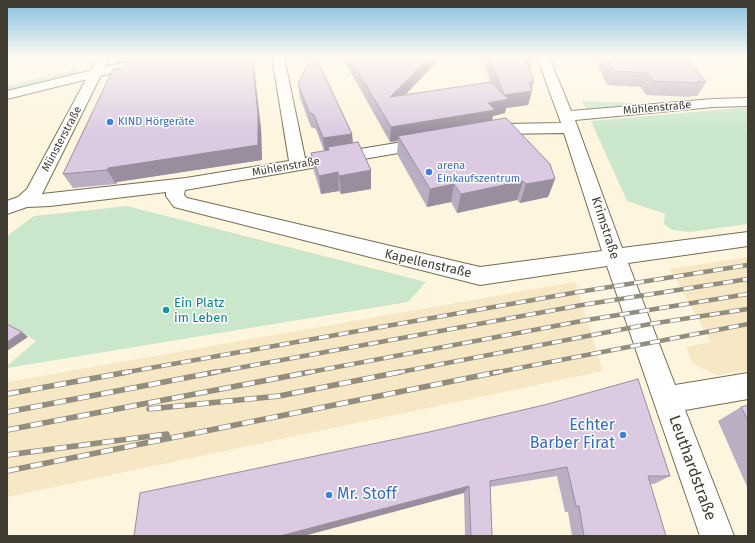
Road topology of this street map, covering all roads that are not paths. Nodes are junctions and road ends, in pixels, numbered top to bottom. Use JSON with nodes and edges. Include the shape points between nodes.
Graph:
{"nodes":[{"id":1,"x":42,"y":82,"type":"edge"},
{"id":2,"x":91,"y":82,"type":"edge"},
{"id":3,"x":283,"y":82,"type":"edge"},
{"id":4,"x":553,"y":82,"type":"edge"},
{"id":5,"x":7,"y":94,"type":"edge"},
{"id":6,"x":748,"y":102,"type":"edge"},
{"id":7,"x":568,"y":122,"type":"junction"},
{"id":8,"x":472,"y":135,"type":"edge"},
{"id":9,"x":442,"y":140,"type":"edge"},
{"id":10,"x":298,"y":164,"type":"junction"},
{"id":11,"x":176,"y":185,"type":"junction"},
{"id":12,"x":24,"y":201,"type":"junction"},
{"id":13,"x":7,"y":208,"type":"edge"},
{"id":14,"x":748,"y":239,"type":"edge"},
{"id":15,"x":614,"y":258,"type":"junction"},
{"id":16,"x":748,"y":386,"type":"edge"},
{"id":17,"x":667,"y":400,"type":"junction"},
{"id":18,"x":717,"y":536,"type":"edge"}],
"edges":[{"from":1,"to":5,"type":"street"},
{"from":2,"to":12,"type":"street","name":"Münsterstraße","via":[[34,192]]},
{"from":3,"to":10,"type":"street"},
{"from":4,"to":7,"type":"street","name":"Krimstraße"},
{"from":6,"to":7,"type":"street","name":"Mühlenstraße","via":[[713,103]]},
{"from":7,"to":8,"type":"street","name":"Mühlenstraße"},
{"from":7,"to":15,"type":"street","name":"Krimstraße"},
{"from":9,"to":10,"type":"street","name":"Mühlenstraße"},
{"from":10,"to":11,"type":"street","name":"Mühlenstraße"},
{"from":11,"to":12,"type":"street","name":"Mühlenstraße"},
{"from":11,"to":15,"type":"street","name":"Kapellenstraße","via":[[175,196],[181,203],[474,275],[492,275]]},
{"from":12,"to":13,"type":"street","name":"Münsterstraße"},
{"from":14,"to":15,"type":"street","name":"Kapellenstraße"},
{"from":15,"to":17,"type":"street","name":"Krimstraße"},
{"from":16,"to":17,"type":"street"},
{"from":17,"to":18,"type":"street","name":"Leuthardstraße"}]}
